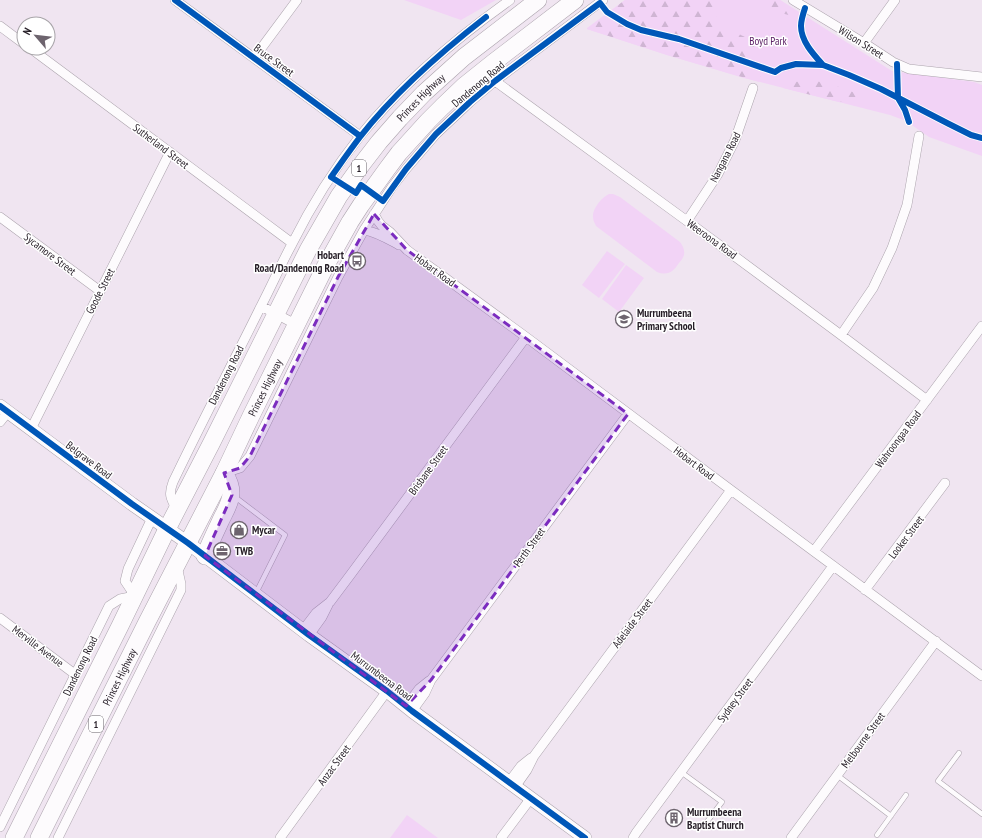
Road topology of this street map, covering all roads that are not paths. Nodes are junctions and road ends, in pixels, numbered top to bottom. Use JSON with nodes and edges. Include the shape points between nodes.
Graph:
{"nodes":[{"id":1,"x":175,"y":0,"type":"edge"},
{"id":2,"x":296,"y":0,"type":"edge"},
{"id":3,"x":510,"y":0,"type":"edge"},
{"id":4,"x":538,"y":0,"type":"edge"},
{"id":5,"x":603,"y":0,"type":"edge"},
{"id":6,"x":793,"y":0,"type":"edge"},
{"id":7,"x":895,"y":0,"type":"edge"},
{"id":8,"x":570,"y":2,"type":"edge"},
{"id":9,"x":580,"y":18,"type":"junction"},
{"id":10,"x":0,"y":26,"type":"edge"},
{"id":11,"x":16,"y":38,"type":"edge"},
{"id":12,"x":864,"y":42,"type":"junction"},
{"id":13,"x":41,"y":56,"type":"edge"},
{"id":14,"x":254,"y":58,"type":"junction"},
{"id":15,"x":982,"y":77,"type":"edge"},
{"id":16,"x":495,"y":81,"type":"junction"},
{"id":17,"x":753,"y":88,"type":"dead end"},
{"id":18,"x":360,"y":136,"type":"junction"},
{"id":19,"x":919,"y":136,"type":"dead end"},
{"id":20,"x":170,"y":152,"type":"junction"},
{"id":21,"x":374,"y":214,"type":"junction"},
{"id":22,"x":0,"y":217,"type":"edge"},
{"id":23,"x":687,"y":221,"type":"junction"},
{"id":24,"x":364,"y":230,"type":"junction"},
{"id":25,"x":292,"y":243,"type":"junction"},
{"id":26,"x":407,"y":250,"type":"junction"},
{"id":27,"x":100,"y":291,"type":"junction"},
{"id":28,"x":269,"y":310,"type":"junction"},
{"id":29,"x":296,"y":325,"type":"junction"},
{"id":30,"x":982,"y":326,"type":"edge"},
{"id":31,"x":311,"y":332,"type":"junction"},
{"id":32,"x":842,"y":335,"type":"junction"},
{"id":33,"x":526,"y":337,"type":"junction"},
{"id":34,"x":927,"y":400,"type":"junction"},
{"id":35,"x":3,"y":414,"type":"edge"},
{"id":36,"x":628,"y":414,"type":"junction"},
{"id":37,"x":31,"y":429,"type":"junction"},
{"id":38,"x":224,"y":473,"type":"junction"},
{"id":39,"x":945,"y":484,"type":"dead end"},
{"id":40,"x":730,"y":490,"type":"junction"},
{"id":41,"x":232,"y":495,"type":"junction"},
{"id":42,"x":152,"y":518,"type":"junction"},
{"id":43,"x":167,"y":529,"type":"junction"},
{"id":44,"x":188,"y":543,"type":"junction"},
{"id":45,"x":814,"y":552,"type":"junction"},
{"id":46,"x":205,"y":556,"type":"junction"},
{"id":47,"x":177,"y":564,"type":"junction"},
{"id":48,"x":834,"y":566,"type":"junction"},
{"id":49,"x":866,"y":590,"type":"junction"},
{"id":50,"x":255,"y":594,"type":"junction"},
{"id":51,"x":135,"y":596,"type":"junction"},
{"id":52,"x":0,"y":618,"type":"edge"},
{"id":53,"x":306,"y":633,"type":"junction"},
{"id":54,"x":936,"y":641,"type":"junction"},
{"id":55,"x":981,"y":674,"type":"edge"},
{"id":56,"x":76,"y":675,"type":"junction"},
{"id":57,"x":387,"y":691,"type":"junction"},
{"id":58,"x":130,"y":692,"type":"junction"},
{"id":59,"x":112,"y":693,"type":"junction"},
{"id":60,"x":409,"y":709,"type":"junction"},
{"id":61,"x":959,"y":753,"type":"dead end"},
{"id":62,"x":681,"y":772,"type":"junction"},
{"id":63,"x":837,"y":775,"type":"junction"},
{"id":64,"x":512,"y":784,"type":"junction"},
{"id":65,"x":906,"y":795,"type":"dead end"},
{"id":66,"x":531,"y":798,"type":"junction"},
{"id":67,"x":982,"y":814,"type":"edge"},
{"id":68,"x":891,"y":816,"type":"junction"},
{"id":69,"x":0,"y":827,"type":"edge"},
{"id":70,"x":703,"y":827,"type":"dead end"},
{"id":71,"x":877,"y":835,"type":"dead end"},
{"id":72,"x":633,"y":836,"type":"edge"},
{"id":73,"x":61,"y":837,"type":"edge"},
{"id":74,"x":14,"y":838,"type":"edge"},
{"id":75,"x":39,"y":838,"type":"edge"},
{"id":76,"x":280,"y":838,"type":"edge"},
{"id":77,"x":501,"y":838,"type":"edge"},
{"id":78,"x":585,"y":838,"type":"edge"},
{"id":79,"x":791,"y":838,"type":"edge"}],
"edges":[{"from":1,"to":14,"type":"street","name":"Bruce Street"},
{"from":2,"to":14,"type":"street"},
{"from":3,"to":18,"type":"street","via":[[439,56]]},
{"from":4,"to":28,"type":"highway","name":"Princes Highway","number":"1","via":[[464,56],[412,105],[387,133],[339,196]]},
{"from":5,"to":9,"type":"street","name":"Dandenong Road"},
{"from":6,"to":12,"type":"street","name":"Wilson Street"},
{"from":7,"to":12,"type":"street"},
{"from":8,"to":9,"type":"street"},
{"from":8,"to":29,"type":"highway","name":"Princes Highway","number":"1","via":[[464,86],[403,149],[370,191],[350,222]]},
{"from":9,"to":16,"type":"street","name":"Dandenong Road"},
{"from":10,"to":11,"type":"street"},
{"from":12,"to":15,"type":"street","name":"Wilson Street","via":[[894,62],[910,69]]},
{"from":13,"to":20,"type":"street","name":"Sutherland Street"},
{"from":14,"to":18,"type":"street","name":"Bruce Street"},
{"from":16,"to":21,"type":"street","name":"Dandenong Road","via":[[436,134],[392,187]]},
{"from":16,"to":23,"type":"street","name":"Weeroona Road"},
{"from":17,"to":23,"type":"street","name":"Nangana Road","via":[[735,140],[718,174]]},
{"from":18,"to":25,"type":"street","via":[[325,186]]},
{"from":19,"to":32,"type":"street","via":[[907,205],[892,248],[873,288]]},
{"from":20,"to":25,"type":"street","name":"Sutherland Street"},
{"from":20,"to":27,"type":"street","name":"Goode Street"},
{"from":21,"to":24,"type":"street","name":"Dandenong Road"},
{"from":21,"to":26,"type":"street","name":"Hobart Road","via":[[382,226]]},
{"from":22,"to":27,"type":"street","name":"Sycamore Street"},
{"from":23,"to":32,"type":"street","name":"Weeroona Road"},
{"from":24,"to":26,"type":"street","name":"Hobart Road","via":[[372,231]]},
{"from":24,"to":31,"type":"street","name":"Dandenong Road"},
{"from":25,"to":28,"type":"street"},
{"from":26,"to":33,"type":"street","name":"Hobart Road"},
{"from":27,"to":37,"type":"street","name":"Goode Street"},
{"from":28,"to":29,"type":"street"},
{"from":28,"to":43,"type":"highway","name":"Princes Highway","number":"1","via":[[218,431]]},
{"from":29,"to":31,"type":"street"},
{"from":29,"to":38,"type":"highway","name":"Princes Highway","number":"1"},
{"from":30,"to":34,"type":"street","name":"Wahroongaa Road"},
{"from":31,"to":38,"type":"street","name":"Dandenong Road","via":[[250,456],[240,468]]},
{"from":32,"to":34,"type":"street","name":"Weeroona Road"},
{"from":33,"to":36,"type":"street","name":"Hobart Road"},
{"from":33,"to":53,"type":"street","name":"Brisbane Street","via":[[330,602],[322,617]]},
{"from":34,"to":45,"type":"street","name":"Wahroongaa Road"},
{"from":35,"to":37,"type":"main road","name":"Belgrave Road"},
{"from":36,"to":40,"type":"street","name":"Hobart Road"},
{"from":36,"to":60,"type":"street","name":"Perth Street","via":[[430,680],[425,693]]},
{"from":37,"to":42,"type":"main road","name":"Belgrave Road"},
{"from":38,"to":41,"type":"highway"},
{"from":38,"to":44,"type":"highway","name":"Princes Highway","number":"1"},
{"from":39,"to":49,"type":"street","name":"Looker Street"},
{"from":40,"to":45,"type":"street","name":"Hobart Road"},
{"from":40,"to":64,"type":"street","name":"Adelaide Street","via":[[534,756],[527,770]]},
{"from":41,"to":46,"type":"highway"},
{"from":41,"to":50,"type":"lane","via":[[285,535]]},
{"from":42,"to":43,"type":"main road","name":"Belgrave Road"},
{"from":42,"to":51,"type":"street","via":[[125,581]]},
{"from":43,"to":44,"type":"main road","name":"Murrumbeena Road"},
{"from":43,"to":51,"type":"highway","name":"Princes Highway","number":"1"},
{"from":44,"to":46,"type":"main road","name":"Murrumbeena Road"},
{"from":44,"to":47,"type":"highway","name":"Princes Highway","number":"1"},
{"from":45,"to":48,"type":"street","name":"Hobart Road"},
{"from":46,"to":50,"type":"main road","name":"Murrumbeena Road"},
{"from":47,"to":58,"type":"street","via":[[181,590]]},
{"from":47,"to":59,"type":"highway","name":"Princes Highway","number":"1"},
{"from":48,"to":49,"type":"street","name":"Hobart Road"},
{"from":48,"to":62,"type":"street","name":"Sydney Street"},
{"from":49,"to":54,"type":"street","name":"Hobart Road"},
{"from":50,"to":53,"type":"main road","name":"Murrumbeena Road"},
{"from":51,"to":56,"type":"street","name":"Dandenong Road","via":[[120,599],[109,606]]},
{"from":51,"to":74,"type":"highway","name":"Princes Highway","number":"1"},
{"from":52,"to":56,"type":"street","name":"Merville Avenue"},
{"from":53,"to":57,"type":"main road","name":"Murrumbeena Road"},
{"from":54,"to":55,"type":"street","name":"Hobart Road"},
{"from":54,"to":63,"type":"street","name":"Melbourne Street"},
{"from":56,"to":69,"type":"street","name":"Dandenong Road"},
{"from":57,"to":60,"type":"main road","name":"Murrumbeena Road"},
{"from":57,"to":76,"type":"street","name":"Anzac Street"},
{"from":58,"to":59,"type":"street"},
{"from":58,"to":73,"type":"street"},
{"from":59,"to":75,"type":"highway","name":"Princes Highway","number":"1"},
{"from":60,"to":64,"type":"main road","name":"Murrumbeena Road"},
{"from":61,"to":67,"type":"lane","via":[[938,781]]},
{"from":62,"to":70,"type":"lane","via":[[722,802]]},
{"from":62,"to":72,"type":"street","name":"Sydney Street"},
{"from":63,"to":68,"type":"lane"},
{"from":63,"to":79,"type":"street","name":"Melbourne Street"},
{"from":64,"to":66,"type":"main road","name":"Murrumbeena Road"},
{"from":65,"to":68,"type":"lane"},
{"from":66,"to":77,"type":"street"},
{"from":66,"to":78,"type":"main road","name":"Murrumbeena Road"},
{"from":68,"to":71,"type":"lane"}]}
